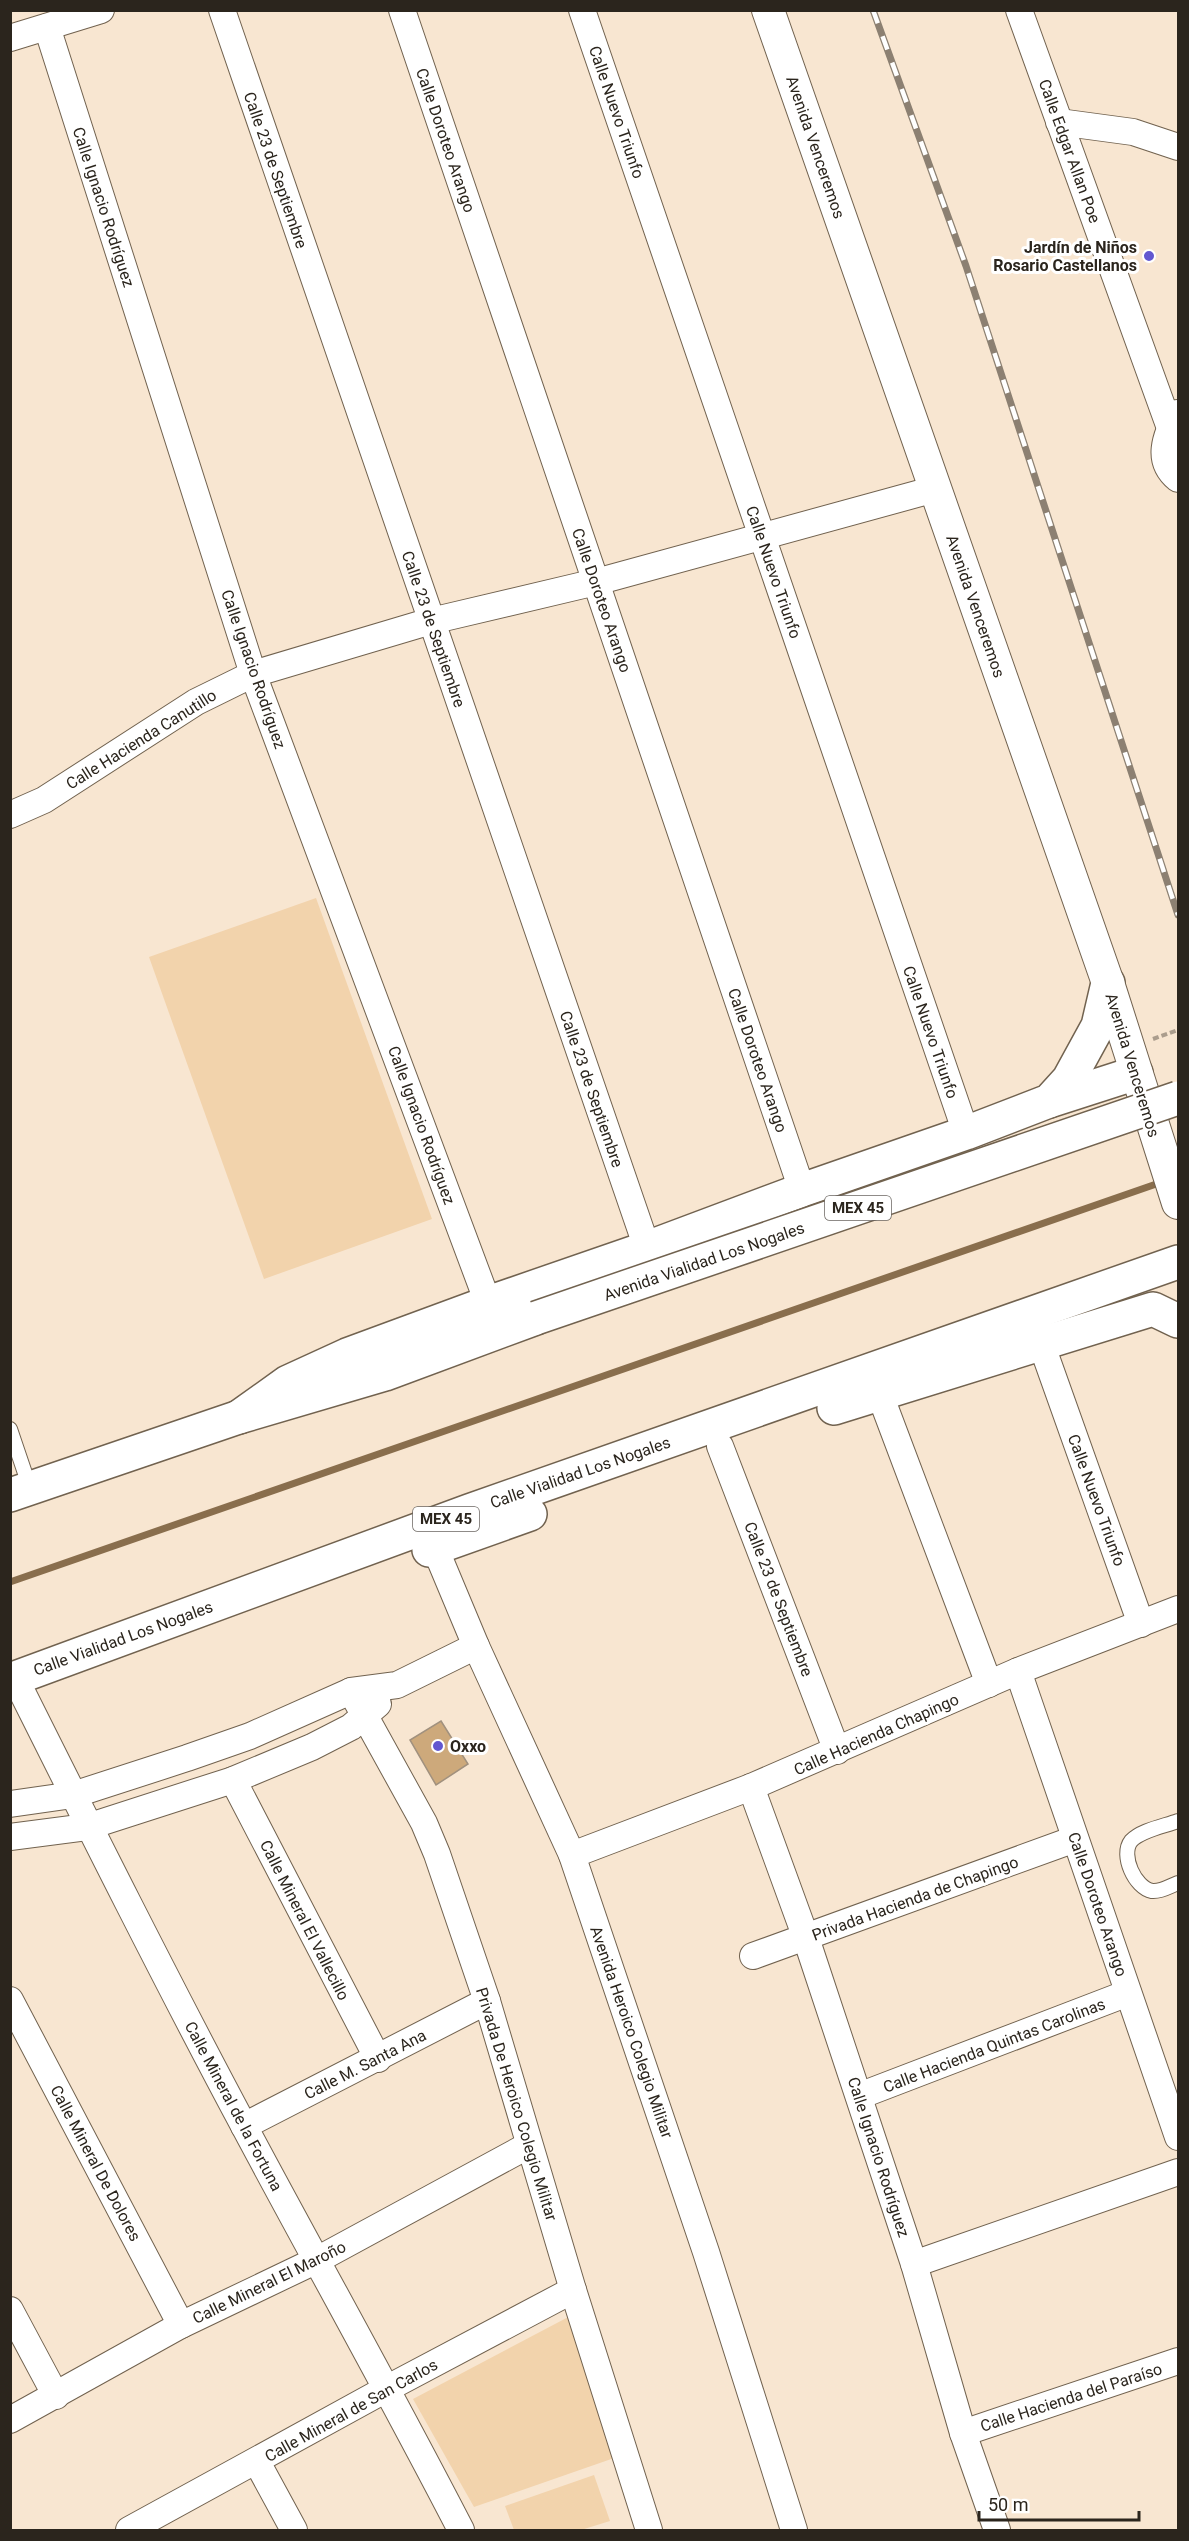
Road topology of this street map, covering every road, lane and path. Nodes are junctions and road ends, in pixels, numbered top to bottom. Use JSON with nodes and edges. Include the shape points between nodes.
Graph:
{"nodes":[{"id":1,"x":101,"y":10,"type":"edge"},
{"id":2,"x":222,"y":10,"type":"edge"},
{"id":3,"x":402,"y":10,"type":"edge"},
{"id":4,"x":582,"y":10,"type":"edge"},
{"id":5,"x":768,"y":10,"type":"edge"},
{"id":6,"x":1019,"y":10,"type":"edge"},
{"id":7,"x":47,"y":27,"type":"junction"},
{"id":8,"x":10,"y":38,"type":"edge"},
{"id":9,"x":1059,"y":122,"type":"junction"},
{"id":10,"x":1179,"y":147,"type":"edge"},
{"id":11,"x":1174,"y":419,"type":"edge"},
{"id":12,"x":1179,"y":479,"type":"edge"},
{"id":13,"x":935,"y":489,"type":"junction"},
{"id":14,"x":762,"y":537,"type":"junction"},
{"id":15,"x":596,"y":582,"type":"junction"},
{"id":16,"x":431,"y":621,"type":"junction"},
{"id":17,"x":253,"y":674,"type":"junction"},
{"id":18,"x":10,"y":815,"type":"edge"},
{"id":19,"x":1108,"y":983,"type":"junction"},
{"id":20,"x":1136,"y":1073,"type":"junction"},
{"id":21,"x":1179,"y":1098,"type":"edge"},
{"id":22,"x":1049,"y":1101,"type":"junction"},
{"id":23,"x":966,"y":1133,"type":"junction"},
{"id":24,"x":802,"y":1190,"type":"junction"},
{"id":25,"x":1179,"y":1203,"type":"edge"},
{"id":26,"x":647,"y":1248,"type":"junction"},
{"id":27,"x":1179,"y":1262,"type":"edge"},
{"id":28,"x":488,"y":1302,"type":"junction"},
{"id":29,"x":1170,"y":1310,"type":"edge"},
{"id":30,"x":1041,"y":1343,"type":"junction"},
{"id":31,"x":880,"y":1380,"type":"junction"},
{"id":32,"x":239,"y":1418,"type":"junction"},
{"id":33,"x":10,"y":1429,"type":"edge"},
{"id":34,"x":720,"y":1446,"type":"junction"},
{"id":35,"x":20,"y":1491,"type":"edge"},
{"id":36,"x":435,"y":1548,"type":"junction"},
{"id":37,"x":229,"y":1599,"type":"junction"},
{"id":38,"x":1179,"y":1609,"type":"edge"},
{"id":39,"x":1142,"y":1624,"type":"junction"},
{"id":40,"x":476,"y":1646,"type":"junction"},
{"id":41,"x":1018,"y":1671,"type":"junction"},
{"id":42,"x":13,"y":1679,"type":"edge"},
{"id":43,"x":988,"y":1684,"type":"junction"},
{"id":44,"x":397,"y":1685,"type":"junction"},
{"id":45,"x":351,"y":1691,"type":"junction"},
{"id":46,"x":365,"y":1716,"type":"junction"},
{"id":47,"x":837,"y":1751,"type":"junction"},
{"id":48,"x":233,"y":1780,"type":"junction"},
{"id":49,"x":752,"y":1787,"type":"junction"},
{"id":50,"x":73,"y":1795,"type":"junction"},
{"id":51,"x":10,"y":1804,"type":"edge"},
{"id":52,"x":1179,"y":1821,"type":"edge"},
{"id":53,"x":87,"y":1827,"type":"junction"},
{"id":54,"x":10,"y":1837,"type":"edge"},
{"id":55,"x":1075,"y":1839,"type":"junction"},
{"id":56,"x":572,"y":1855,"type":"junction"},
{"id":57,"x":1179,"y":1883,"type":"edge"},
{"id":58,"x":806,"y":1938,"type":"junction"},
{"id":59,"x":753,"y":1956,"type":"dead end"},
{"id":60,"x":1128,"y":1993,"type":"junction"},
{"id":61,"x":10,"y":2000,"type":"edge"},
{"id":62,"x":487,"y":2001,"type":"junction"},
{"id":63,"x":378,"y":2059,"type":"junction"},
{"id":64,"x":859,"y":2096,"type":"junction"},
{"id":65,"x":244,"y":2126,"type":"junction"},
{"id":66,"x":1179,"y":2137,"type":"edge"},
{"id":67,"x":529,"y":2145,"type":"junction"},
{"id":68,"x":1179,"y":2172,"type":"edge"},
{"id":69,"x":317,"y":2260,"type":"junction"},
{"id":70,"x":914,"y":2264,"type":"junction"},
{"id":71,"x":573,"y":2290,"type":"junction"},
{"id":72,"x":10,"y":2310,"type":"edge"},
{"id":73,"x":181,"y":2325,"type":"junction"},
{"id":74,"x":1179,"y":2361,"type":"edge"},
{"id":75,"x":388,"y":2388,"type":"junction"},
{"id":76,"x":56,"y":2396,"type":"junction"},
{"id":77,"x":10,"y":2420,"type":"edge"},
{"id":78,"x":963,"y":2433,"type":"junction"},
{"id":79,"x":257,"y":2462,"type":"junction"},
{"id":80,"x":129,"y":2530,"type":"edge"},
{"id":81,"x":294,"y":2530,"type":"edge"},
{"id":82,"x":461,"y":2530,"type":"edge"},
{"id":83,"x":649,"y":2530,"type":"edge"},
{"id":84,"x":794,"y":2530,"type":"edge"},
{"id":85,"x":997,"y":2530,"type":"edge"}],
"edges":[{"from":1,"to":7,"type":"street"},
{"from":2,"to":16,"type":"street","name":"Calle 23 de Septiembre"},
{"from":3,"to":15,"type":"street","name":"Calle Doroteo Arango"},
{"from":4,"to":14,"type":"street","name":"Calle Nuevo Triunfo"},
{"from":5,"to":13,"type":"street","name":"Avenida Venceremos"},
{"from":6,"to":9,"type":"street","name":"Calle Edgar Allan Poe"},
{"from":7,"to":8,"type":"street"},
{"from":7,"to":17,"type":"street","name":"Calle Ignacio Rodríguez"},
{"from":9,"to":10,"type":"street","via":[[1133,132]]},
{"from":9,"to":11,"type":"street","name":"Calle Edgar Allan Poe"},
{"from":11,"to":12,"type":"street","via":[[1163,455],[1167,468]]},
{"from":13,"to":14,"type":"street","name":"Calle Hacienda Canutillo"},
{"from":13,"to":19,"type":"street","name":"Avenida Venceremos"},
{"from":14,"to":15,"type":"street","name":"Calle Hacienda Canutillo"},
{"from":14,"to":23,"type":"street","name":"Calle Nuevo Triunfo"},
{"from":15,"to":16,"type":"street","name":"Calle Hacienda Canutillo"},
{"from":15,"to":24,"type":"street","name":"Calle Doroteo Arango"},
{"from":16,"to":17,"type":"street","name":"Calle Hacienda Canutillo"},
{"from":16,"to":26,"type":"street","name":"Calle 23 de Septiembre"},
{"from":17,"to":18,"type":"street","name":"Calle Hacienda Canutillo","via":[[195,702],[44,800]]},
{"from":17,"to":28,"type":"street","name":"Calle Ignacio Rodríguez"},
{"from":19,"to":20,"type":"street","name":"Avenida Venceremos"},
{"from":19,"to":22,"type":"highway","via":[[1098,1026],[1069,1079]]},
{"from":20,"to":22,"type":"highway"},
{"from":20,"to":25,"type":"street","name":"Avenida Venceremos"},
{"from":21,"to":32,"type":"highway","name":"Avenida Vialidad Los Nogales","number":"MEX 45","bridge":true,"via":[[385,1374]]},
{"from":22,"to":23,"type":"highway"},
{"from":23,"to":24,"type":"highway"},
{"from":24,"to":26,"type":"highway"},
{"from":26,"to":28,"type":"highway"},
{"from":27,"to":31,"type":"highway","number":"MEX 45"},
{"from":28,"to":32,"type":"highway","via":[[319,1366],[288,1382]]},
{"from":29,"to":30,"type":"highway"},
{"from":30,"to":31,"type":"highway"},
{"from":30,"to":39,"type":"street","name":"Calle Nuevo Triunfo"},
{"from":31,"to":34,"type":"highway"},
{"from":31,"to":37,"type":"highway","name":"Calle Vialidad Los Nogales","number":"MEX 45","via":[[469,1511]]},
{"from":31,"to":43,"type":"street"},
{"from":32,"to":35,"type":"highway","number":"MEX 45"},
{"from":33,"to":35,"type":"lane"},
{"from":34,"to":36,"type":"highway"},
{"from":34,"to":47,"type":"street","name":"Calle 23 de Septiembre"},
{"from":36,"to":37,"type":"highway","via":[[368,1569]]},
{"from":36,"to":40,"type":"street","name":"Avenida Heroico Colegio Militar"},
{"from":37,"to":42,"type":"highway","name":"Calle Vialidad Los Nogales","number":"MEX 45"},
{"from":38,"to":39,"type":"street","name":"Calle Hacienda Chapingo"},
{"from":39,"to":41,"type":"street","name":"Calle Hacienda Chapingo"},
{"from":40,"to":44,"type":"street"},
{"from":40,"to":56,"type":"street","name":"Avenida Heroico Colegio Militar"},
{"from":41,"to":43,"type":"street","name":"Calle Hacienda Chapingo"},
{"from":41,"to":55,"type":"street","name":"Calle Doroteo Arango"},
{"from":42,"to":50,"type":"street","name":"Calle Mineral de la Fortuna"},
{"from":43,"to":47,"type":"street","name":"Calle Hacienda Chapingo"},
{"from":44,"to":45,"type":"street"},
{"from":44,"to":46,"type":"street"},
{"from":45,"to":46,"type":"street","name":"Privada De Heroico Colegio Militar"},
{"from":45,"to":50,"type":"street","via":[[250,1736]]},
{"from":46,"to":48,"type":"street","via":[[312,1747]]},
{"from":46,"to":62,"type":"street","name":"Privada De Heroico Colegio Militar","via":[[438,1854]]},
{"from":47,"to":49,"type":"street","name":"Calle Hacienda Chapingo"},
{"from":48,"to":53,"type":"street"},
{"from":48,"to":63,"type":"street","name":"Calle Mineral El Vallecillo"},
{"from":49,"to":56,"type":"street","name":"Calle Hacienda Chapingo"},
{"from":49,"to":58,"type":"street","name":"Calle Ignacio Rodríguez"},
{"from":50,"to":51,"type":"street"},
{"from":50,"to":53,"type":"street","name":"Calle Mineral de la Fortuna"},
{"from":52,"to":57,"type":"lane","via":[[1136,1837],[1127,1850],[1129,1865],[1143,1887],[1162,1890]]},
{"from":53,"to":54,"type":"street"},
{"from":53,"to":65,"type":"street","name":"Calle Mineral de la Fortuna"},
{"from":55,"to":58,"type":"street","name":"Privada Hacienda de Chapingo"},
{"from":55,"to":60,"type":"street","name":"Calle Doroteo Arango"},
{"from":56,"to":84,"type":"street","name":"Avenida Heroico Colegio Militar","via":[[706,2252]]},
{"from":58,"to":59,"type":"street","name":"Privada Hacienda de Chapingo"},
{"from":58,"to":64,"type":"street","name":"Calle Ignacio Rodríguez"},
{"from":60,"to":64,"type":"street","name":"Calle Hacienda Quintas Carolinas"},
{"from":60,"to":66,"type":"street","name":"Calle Doroteo Arango"},
{"from":61,"to":73,"type":"street","name":"Calle Mineral De Dolores"},
{"from":62,"to":63,"type":"street","name":"Calle M. Santa Ana"},
{"from":62,"to":67,"type":"street","name":"Privada De Heroico Colegio Militar"},
{"from":63,"to":65,"type":"street","name":"Calle M. Santa Ana"},
{"from":64,"to":70,"type":"street","name":"Calle Ignacio Rodríguez"},
{"from":65,"to":69,"type":"street","name":"Calle Mineral de la Fortuna"},
{"from":67,"to":69,"type":"street","name":"Calle Mineral El Maroño"},
{"from":67,"to":71,"type":"street","name":"Privada De Heroico Colegio Militar"},
{"from":68,"to":70,"type":"street"},
{"from":69,"to":73,"type":"street","name":"Calle Mineral El Maroño"},
{"from":69,"to":75,"type":"street","name":"Calle Mineral de la Fortuna"},
{"from":70,"to":78,"type":"street","name":"Calle Ignacio Rodríguez"},
{"from":71,"to":75,"type":"street","name":"Calle Mineral de San Carlos"},
{"from":71,"to":83,"type":"street","name":"Privada De Heroico Colegio Militar"},
{"from":72,"to":76,"type":"street"},
{"from":73,"to":76,"type":"street","name":"Calle Mineral El Maroño"},
{"from":74,"to":78,"type":"street","name":"Calle Hacienda del Paraíso"},
{"from":75,"to":79,"type":"street","name":"Calle Mineral de San Carlos"},
{"from":75,"to":82,"type":"street","name":"Calle Mineral de la Fortuna"},
{"from":76,"to":77,"type":"street","name":"Calle Mineral El Maroño"},
{"from":78,"to":85,"type":"street","name":"Calle Ignacio Rodríguez"},
{"from":79,"to":80,"type":"street","name":"Calle Mineral de San Carlos"},
{"from":79,"to":81,"type":"street"}]}
